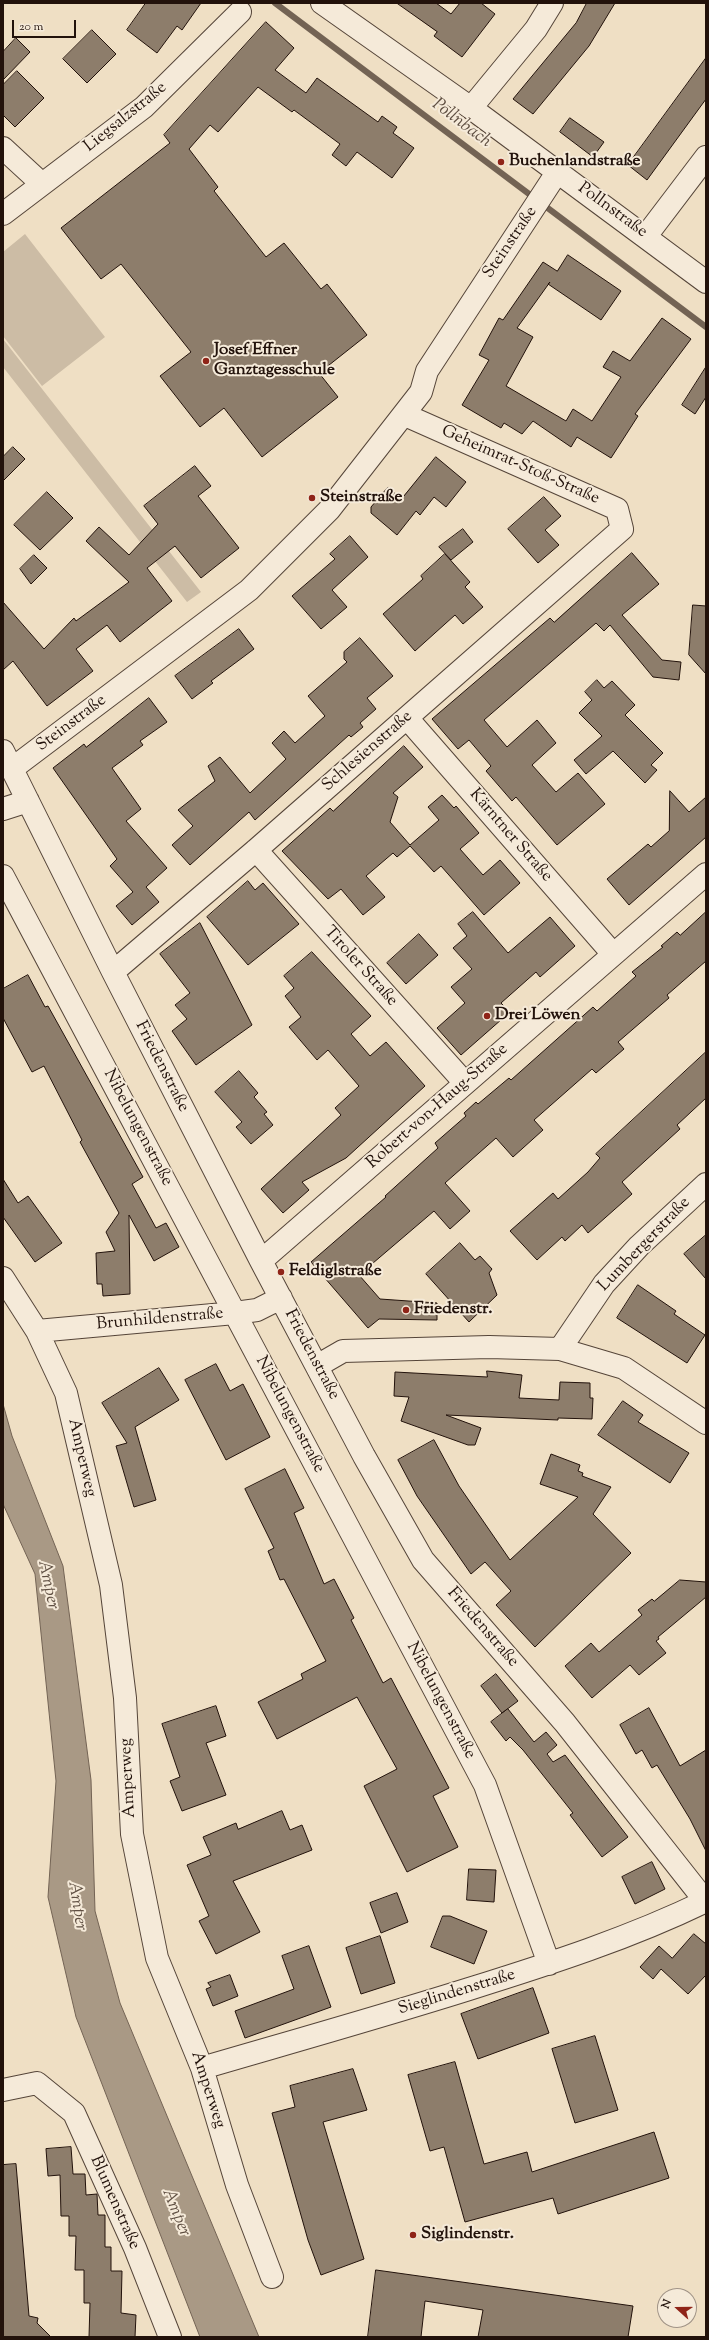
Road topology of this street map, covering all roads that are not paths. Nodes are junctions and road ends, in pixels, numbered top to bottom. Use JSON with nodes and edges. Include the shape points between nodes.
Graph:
{"nodes":[{"id":1,"x":322,"y":3,"type":"edge"},
{"id":2,"x":552,"y":3,"type":"edge"},
{"id":3,"x":240,"y":12,"type":"dead end"},
{"id":4,"x":472,"y":108,"type":"junction"},
{"id":5,"x":3,"y":148,"type":"edge"},
{"id":6,"x":704,"y":162,"type":"edge"},
{"id":7,"x":553,"y":179,"type":"junction"},
{"id":8,"x":42,"y":184,"type":"junction"},
{"id":9,"x":3,"y":214,"type":"edge"},
{"id":10,"x":646,"y":236,"type":"junction"},
{"id":11,"x":706,"y":282,"type":"edge"},
{"id":12,"x":405,"y":415,"type":"junction"},
{"id":13,"x":622,"y":529,"type":"joint"},
{"id":14,"x":407,"y":718,"type":"junction"},
{"id":15,"x":8,"y":760,"type":"edge"},
{"id":16,"x":28,"y":801,"type":"junction"},
{"id":17,"x":3,"y":809,"type":"edge"},
{"id":18,"x":256,"y":850,"type":"junction"},
{"id":19,"x":706,"y":874,"type":"edge"},
{"id":20,"x":3,"y":876,"type":"edge"},
{"id":21,"x":613,"y":954,"type":"junction"},
{"id":22,"x":113,"y":972,"type":"junction"},
{"id":23,"x":465,"y":1083,"type":"junction"},
{"id":24,"x":706,"y":1184,"type":"edge"},
{"id":25,"x":261,"y":1261,"type":"junction"},
{"id":26,"x":3,"y":1278,"type":"edge"},
{"id":27,"x":281,"y":1298,"type":"junction"},
{"id":28,"x":235,"y":1313,"type":"junction"},
{"id":29,"x":37,"y":1331,"type":"junction"},
{"id":30,"x":560,"y":1349,"type":"junction"},
{"id":31,"x":317,"y":1366,"type":"junction"},
{"id":32,"x":706,"y":1423,"type":"edge"},
{"id":33,"x":706,"y":1901,"type":"edge"},
{"id":34,"x":548,"y":1964,"type":"junction"},
{"id":35,"x":202,"y":2068,"type":"junction"},
{"id":36,"x":3,"y":2090,"type":"edge"},
{"id":37,"x":272,"y":2277,"type":"dead end"},
{"id":38,"x":170,"y":2337,"type":"edge"}],
"edges":[{"from":1,"to":4,"type":"street","name":"Pollnstraße"},
{"from":2,"to":4,"type":"street","via":[[536,29]]},
{"from":3,"to":8,"type":"street","name":"Liegsalzstraße","via":[[144,107]]},
{"from":4,"to":7,"type":"street","name":"Pollnstraße"},
{"from":5,"to":8,"type":"street"},
{"from":6,"to":10,"type":"street"},
{"from":7,"to":10,"type":"street","name":"Pollnstraße"},
{"from":7,"to":12,"type":"street","name":"Steinstraße","via":[[427,371],[421,392]]},
{"from":8,"to":9,"type":"street","name":"Liegsalzstraße"},
{"from":10,"to":11,"type":"street","name":"Pollnstraße"},
{"from":12,"to":13,"type":"street","name":"Geheimrat-Stoß-Straße","via":[[617,509]]},
{"from":12,"to":15,"type":"street","name":"Steinstraße","via":[[329,510],[249,590]]},
{"from":13,"to":14,"type":"street","name":"Schlesienstraße"},
{"from":14,"to":18,"type":"street","name":"Schlesienstraße"},
{"from":14,"to":21,"type":"street","name":"Kärntner Straße"},
{"from":15,"to":16,"type":"street","name":"Friedenstraße"},
{"from":16,"to":17,"type":"street"},
{"from":16,"to":22,"type":"street","name":"Friedenstraße"},
{"from":18,"to":22,"type":"street","name":"Schlesienstraße"},
{"from":18,"to":23,"type":"street","name":"Tiroler Straße"},
{"from":19,"to":21,"type":"street","name":"Robert-von-Haug-Straße"},
{"from":20,"to":28,"type":"street","name":"Nibelungenstraße"},
{"from":21,"to":23,"type":"street","name":"Robert-von-Haug-Straße"},
{"from":22,"to":25,"type":"street","name":"Friedenstraße"},
{"from":23,"to":25,"type":"street","name":"Robert-von-Haug-Straße"},
{"from":24,"to":30,"type":"street","name":"Lumbergerstraße","via":[[639,1246],[604,1284]]},
{"from":25,"to":27,"type":"street","name":"Friedenstraße"},
{"from":26,"to":29,"type":"street","name":"Amperweg"},
{"from":27,"to":28,"type":"street","name":"Brunhildenstraße","via":[[257,1310]]},
{"from":27,"to":31,"type":"street","name":"Friedenstraße"},
{"from":28,"to":29,"type":"street","name":"Brunhildenstraße"},
{"from":28,"to":34,"type":"street","name":"Nibelungenstraße","via":[[485,1785]]},
{"from":29,"to":35,"type":"street","name":"Amperweg","via":[[66,1393],[111,1585],[125,1698],[132,1834],[157,1958]]},
{"from":30,"to":31,"type":"street","via":[[489,1347],[343,1351]]},
{"from":30,"to":32,"type":"street","via":[[624,1368]]},
{"from":31,"to":33,"type":"street","name":"Friedenstraße","via":[[423,1560],[565,1723]]},
{"from":33,"to":34,"type":"street","name":"Sieglindenstraße","via":[[590,1950]]},
{"from":34,"to":35,"type":"street","name":"Sieglindenstraße"},
{"from":35,"to":37,"type":"street","name":"Amperweg","via":[[237,2186]]},
{"from":36,"to":38,"type":"street","name":"Blumenstraße","via":[[38,2083],[74,2113],[135,2248]]}]}
